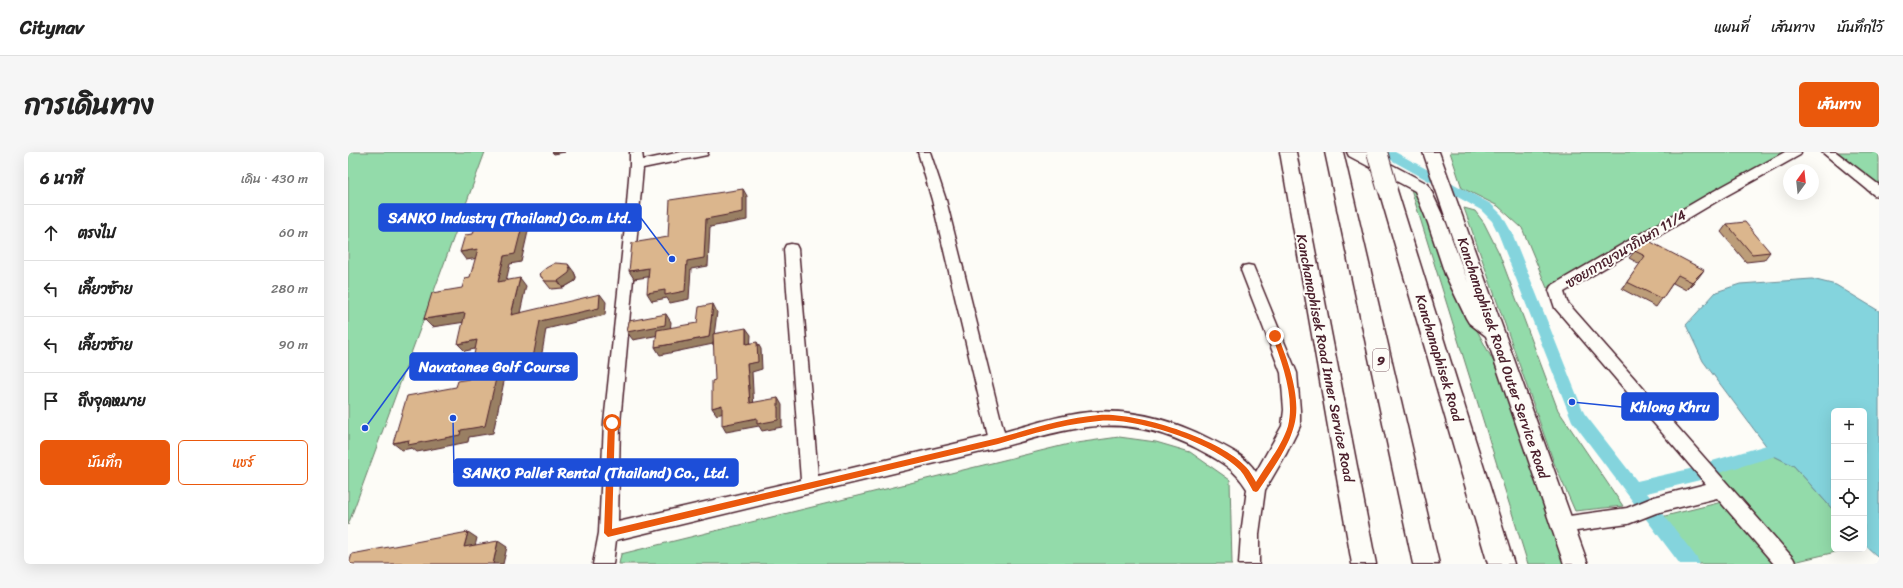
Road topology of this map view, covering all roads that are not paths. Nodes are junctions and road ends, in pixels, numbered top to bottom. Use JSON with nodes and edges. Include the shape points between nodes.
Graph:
{"nodes":[{"id":1,"x":702,"y":152,"type":"edge"},
{"id":2,"x":924,"y":152,"type":"edge"},
{"id":3,"x":1288,"y":152,"type":"edge"},
{"id":4,"x":1301,"y":152,"type":"edge"},
{"id":5,"x":1376,"y":152,"type":"edge"},
{"id":6,"x":1431,"y":152,"type":"edge"},
{"id":7,"x":1795,"y":152,"type":"edge"},
{"id":8,"x":1828,"y":152,"type":"edge"},
{"id":9,"x":1341,"y":153,"type":"edge"},
{"id":10,"x":636,"y":158,"type":"edge"},
{"id":11,"x":1879,"y":192,"type":"edge"},
{"id":12,"x":1304,"y":245,"type":"junction"},
{"id":13,"x":791,"y":249,"type":"dead end"},
{"id":14,"x":1248,"y":270,"type":"dead end"},
{"id":15,"x":1496,"y":333,"type":"junction"},
{"id":16,"x":998,"y":441,"type":"junction"},
{"id":17,"x":810,"y":486,"type":"junction"},
{"id":18,"x":1256,"y":488,"type":"junction"},
{"id":19,"x":1720,"y":488,"type":"junction"},
{"id":20,"x":1562,"y":525,"type":"junction"},
{"id":21,"x":608,"y":533,"type":"junction"},
{"id":22,"x":603,"y":564,"type":"edge"},
{"id":23,"x":1249,"y":564,"type":"edge"},
{"id":24,"x":1364,"y":564,"type":"edge"},
{"id":25,"x":1426,"y":564,"type":"edge"},
{"id":26,"x":1501,"y":564,"type":"edge"},
{"id":27,"x":1576,"y":564,"type":"edge"},
{"id":28,"x":1786,"y":564,"type":"edge"}],
"edges":[{"from":1,"to":10,"type":"street"},
{"from":2,"to":16,"type":"street","via":[[939,200]]},
{"from":3,"to":12,"type":"main road","name":"Kanchanaphisek Road Inner Service Road"},
{"from":4,"to":12,"type":"main road","via":[[1307,196]]},
{"from":5,"to":26,"type":"highway","name":"Kanchanaphisek Road","bridge":true},
{"from":6,"to":15,"type":"main road","name":"Kanchanaphisek Road Outer Service Road"},
{"from":7,"to":19,"type":"street","name":"ซอยกาญจนาภิเษก 11/4","via":[[1556,290],[1560,304]]},
{"from":8,"to":11,"type":"street"},
{"from":9,"to":15,"type":"main road","via":[[1422,188],[1454,274],[1476,318]]},
{"from":9,"to":25,"type":"highway","number":"9"},
{"from":10,"to":21,"type":"street","via":[[612,423]]},
{"from":12,"to":24,"type":"main road","name":"Kanchanaphisek Road Inner Service Road"},
{"from":13,"to":17,"type":"street"},
{"from":14,"to":18,"type":"street","via":[[1289,373],[1292,410],[1291,426]]},
{"from":15,"to":20,"type":"main road","name":"Kanchanaphisek Road Outer Service Road"},
{"from":16,"to":17,"type":"street"},
{"from":16,"to":18,"type":"street","via":[[1080,420],[1132,420],[1171,430],[1228,456],[1243,469]]},
{"from":17,"to":21,"type":"street"},
{"from":18,"to":23,"type":"street"},
{"from":19,"to":20,"type":"street","via":[[1654,505],[1628,516]]},
{"from":19,"to":28,"type":"street","name":"ซอยกาญจนาภิเษก 11/4"},
{"from":20,"to":27,"type":"main road","name":"Kanchanaphisek Road Outer Service Road"},
{"from":21,"to":22,"type":"street"}]}
